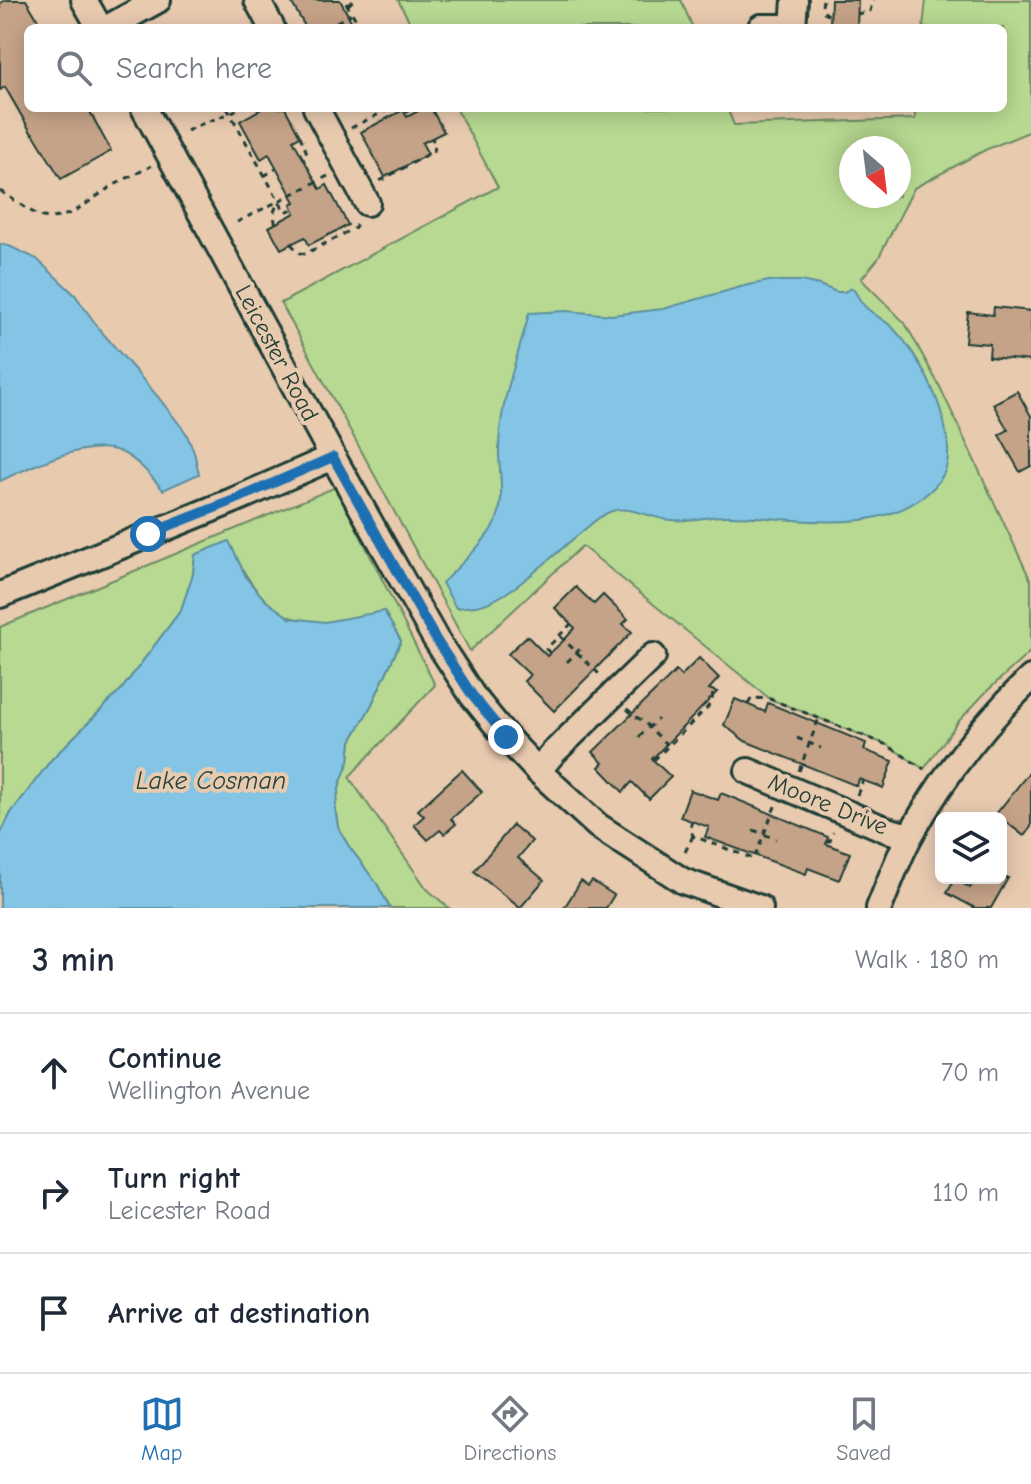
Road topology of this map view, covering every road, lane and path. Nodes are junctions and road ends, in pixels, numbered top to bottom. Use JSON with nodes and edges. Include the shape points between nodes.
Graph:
{"nodes":[{"id":1,"x":84,"y":0,"type":"edge"},
{"id":2,"x":158,"y":0,"type":"edge"},
{"id":3,"x":257,"y":0,"type":"edge"},
{"id":4,"x":354,"y":0,"type":"edge"},
{"id":5,"x":795,"y":0,"type":"edge"},
{"id":6,"x":823,"y":0,"type":"edge"},
{"id":7,"x":873,"y":0,"type":"edge"},
{"id":8,"x":351,"y":14,"type":"junction"},
{"id":9,"x":857,"y":14,"type":"dead end"},
{"id":10,"x":830,"y":16,"type":"dead end"},
{"id":11,"x":98,"y":24,"type":"edge"},
{"id":12,"x":114,"y":24,"type":"edge"},
{"id":13,"x":270,"y":24,"type":"edge"},
{"id":14,"x":333,"y":24,"type":"edge"},
{"id":15,"x":358,"y":24,"type":"edge"},
{"id":16,"x":793,"y":24,"type":"edge"},
{"id":17,"x":146,"y":112,"type":"edge"},
{"id":18,"x":318,"y":112,"type":"edge"},
{"id":19,"x":383,"y":112,"type":"edge"},
{"id":20,"x":408,"y":112,"type":"edge"},
{"id":21,"x":230,"y":113,"type":"joint"},
{"id":22,"x":410,"y":116,"type":"dead end"},
{"id":23,"x":187,"y":131,"type":"dead end"},
{"id":24,"x":300,"y":136,"type":"dead end"},
{"id":25,"x":332,"y":138,"type":"junction"},
{"id":26,"x":432,"y":138,"type":"dead end"},
{"id":27,"x":169,"y":155,"type":"junction"},
{"id":28,"x":303,"y":159,"type":"dead end"},
{"id":29,"x":348,"y":166,"type":"junction"},
{"id":30,"x":277,"y":168,"type":"dead end"},
{"id":31,"x":264,"y":176,"type":"junction"},
{"id":32,"x":0,"y":191,"type":"edge"},
{"id":33,"x":364,"y":197,"type":"junction"},
{"id":34,"x":279,"y":202,"type":"junction"},
{"id":35,"x":293,"y":209,"type":"dead end"},
{"id":36,"x":237,"y":222,"type":"dead end"},
{"id":37,"x":276,"y":224,"type":"dead end"},
{"id":38,"x":291,"y":244,"type":"dead end"},
{"id":39,"x":333,"y":457,"type":"junction"},
{"id":40,"x":0,"y":595,"type":"edge"},
{"id":41,"x":571,"y":624,"type":"dead end"},
{"id":42,"x":560,"y":636,"type":"junction"},
{"id":43,"x":583,"y":646,"type":"dead end"},
{"id":44,"x":576,"y":652,"type":"junction"},
{"id":45,"x":550,"y":653,"type":"dead end"},
{"id":46,"x":653,"y":656,"type":"dead end"},
{"id":47,"x":567,"y":662,"type":"dead end"},
{"id":48,"x":1031,"y":678,"type":"edge"},
{"id":49,"x":711,"y":690,"type":"dead end"},
{"id":50,"x":614,"y":693,"type":"junction"},
{"id":51,"x":748,"y":704,"type":"dead end"},
{"id":52,"x":819,"y":718,"type":"junction"},
{"id":53,"x":658,"y":719,"type":"dead end"},
{"id":54,"x":649,"y":727,"type":"junction"},
{"id":55,"x":639,"y":737,"type":"dead end"},
{"id":56,"x":797,"y":738,"type":"dead end"},
{"id":57,"x":809,"y":743,"type":"junction"},
{"id":58,"x":668,"y":746,"type":"junction"},
{"id":59,"x":821,"y":748,"type":"dead end"},
{"id":60,"x":654,"y":760,"type":"dead end"},
{"id":61,"x":924,"y":769,"type":"dead end"},
{"id":62,"x":538,"y":771,"type":"junction"},
{"id":63,"x":748,"y":771,"type":"dead end"},
{"id":64,"x":787,"y":788,"type":"junction"},
{"id":65,"x":692,"y":821,"type":"dead end"},
{"id":66,"x":753,"y":830,"type":"dead end"},
{"id":67,"x":764,"y":835,"type":"junction"},
{"id":68,"x":693,"y":836,"type":"junction"},
{"id":69,"x":909,"y":836,"type":"junction"},
{"id":70,"x":776,"y":839,"type":"dead end"},
{"id":71,"x":685,"y":852,"type":"dead end"},
{"id":72,"x":760,"y":908,"type":"edge"},
{"id":73,"x":879,"y":908,"type":"edge"}],
"edges":[{"from":1,"to":11,"type":"street"},
{"from":2,"to":12,"type":"street"},
{"from":3,"to":13,"type":"street"},
{"from":4,"to":8,"type":"path","via":[[347,4]]},
{"from":5,"to":16,"type":"street"},
{"from":6,"to":10,"type":"path","via":[[824,13]]},
{"from":7,"to":9,"type":"path","via":[[870,11]]},
{"from":8,"to":14,"type":"path"},
{"from":8,"to":15,"type":"path"},
{"from":17,"to":27,"type":"street","name":"Leicester Road"},
{"from":18,"to":25,"type":"street"},
{"from":19,"to":25,"type":"path"},
{"from":20,"to":22,"type":"path"},
{"from":21,"to":23,"type":"path"},
{"from":21,"to":31,"type":"path"},
{"from":24,"to":28,"type":"path","via":[[307,153]]},
{"from":25,"to":29,"type":"street"},
{"from":26,"to":33,"type":"path","via":[[434,151]]},
{"from":27,"to":32,"type":"path","via":[[78,209],[51,218]]},
{"from":27,"to":39,"type":"street","name":"Leicester Road"},
{"from":29,"to":33,"type":"street"},
{"from":29,"to":34,"type":"path"},
{"from":30,"to":31,"type":"path"},
{"from":31,"to":34,"type":"path"},
{"from":33,"to":38,"type":"path","via":[[355,228],[305,254]]},
{"from":34,"to":35,"type":"path","via":[[285,212]]},
{"from":34,"to":36,"type":"path"},
{"from":34,"to":37,"type":"path","via":[[273,216]]},
{"from":39,"to":40,"type":"street"},
{"from":39,"to":62,"type":"street","name":"Leicester Road","via":[[472,695]]},
{"from":41,"to":42,"type":"path"},
{"from":42,"to":44,"type":"path"},
{"from":42,"to":45,"type":"path","via":[[546,649]]},
{"from":43,"to":44,"type":"path"},
{"from":44,"to":47,"type":"path"},
{"from":44,"to":50,"type":"path"},
{"from":46,"to":50,"type":"street"},
{"from":48,"to":69,"type":"street","via":[[952,766]]},
{"from":49,"to":58,"type":"path","via":[[707,708]]},
{"from":50,"to":54,"type":"path"},
{"from":50,"to":62,"type":"street"},
{"from":51,"to":52,"type":"path","via":[[752,698],[770,699]]},
{"from":52,"to":57,"type":"path"},
{"from":52,"to":61,"type":"path","via":[[887,745]]},
{"from":53,"to":54,"type":"path"},
{"from":54,"to":55,"type":"path"},
{"from":54,"to":58,"type":"path"},
{"from":56,"to":57,"type":"path"},
{"from":57,"to":59,"type":"path"},
{"from":57,"to":64,"type":"path"},
{"from":58,"to":60,"type":"path"},
{"from":62,"to":72,"type":"street","name":"Leicester Road","via":[[598,826],[683,881]]},
{"from":63,"to":64,"type":"street","name":"Moore Drive"},
{"from":64,"to":67,"type":"path"},
{"from":64,"to":69,"type":"street","name":"Moore Drive"},
{"from":65,"to":68,"type":"path"},
{"from":66,"to":67,"type":"path"},
{"from":67,"to":68,"type":"path","via":[[754,859]]},
{"from":67,"to":70,"type":"path"},
{"from":68,"to":71,"type":"path"},
{"from":69,"to":73,"type":"street"}]}
